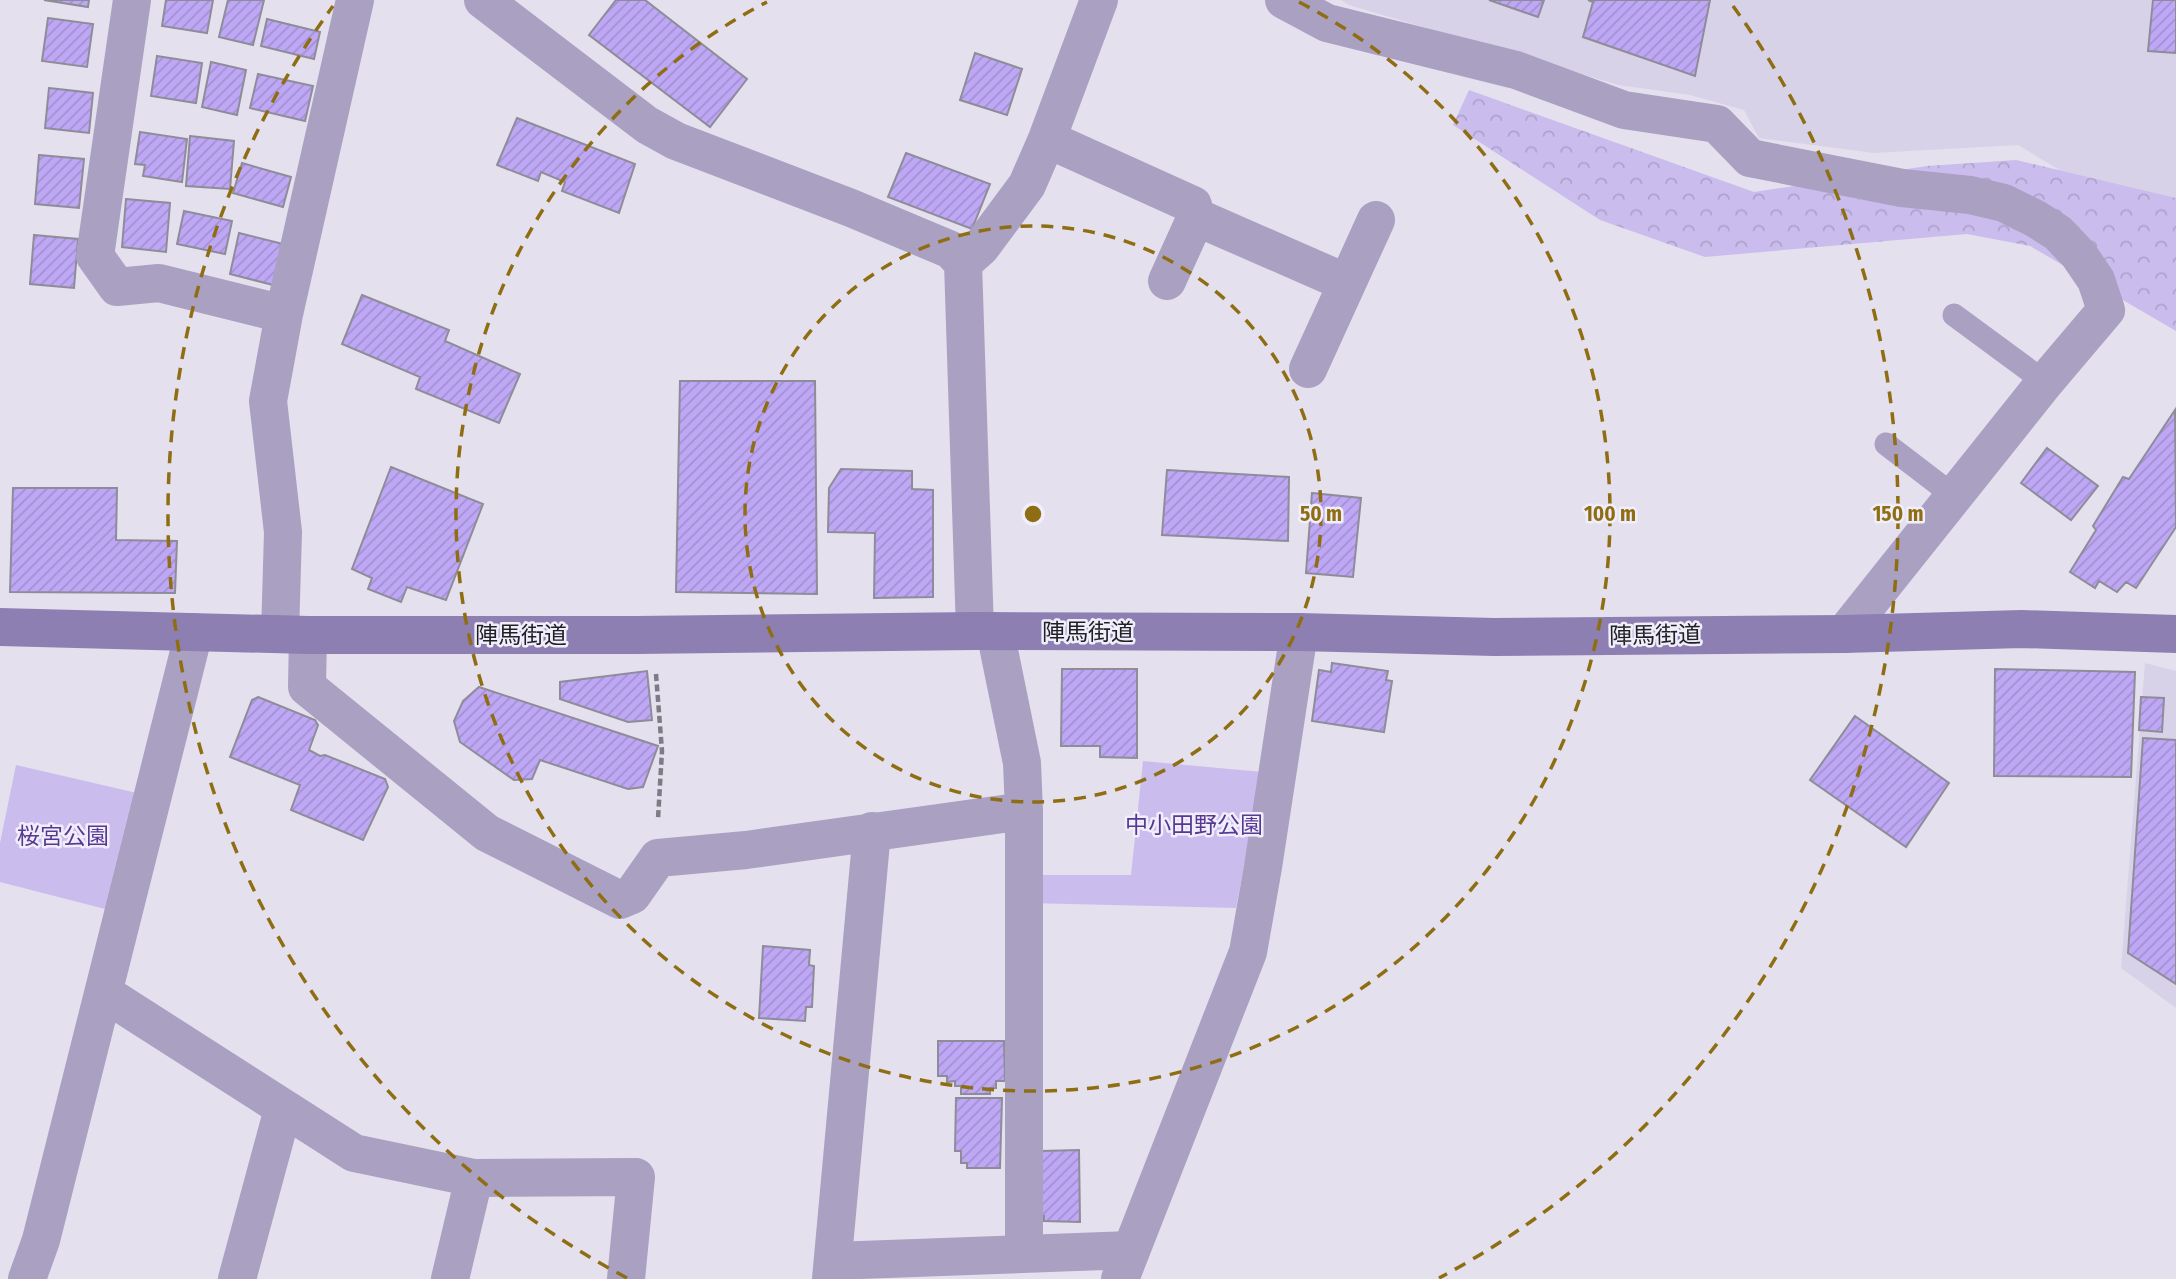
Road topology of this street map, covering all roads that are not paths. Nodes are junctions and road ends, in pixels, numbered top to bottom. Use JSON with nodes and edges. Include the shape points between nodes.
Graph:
{"nodes":[{"id":1,"x":131,"y":0,"type":"edge"},
{"id":2,"x":355,"y":0,"type":"edge"},
{"id":3,"x":483,"y":0,"type":"edge"},
{"id":4,"x":1099,"y":0,"type":"edge"},
{"id":5,"x":1284,"y":0,"type":"edge"},
{"id":6,"x":1047,"y":139,"type":"junction"},
{"id":7,"x":1196,"y":217,"type":"junction"},
{"id":8,"x":1376,"y":220,"type":"dead end"},
{"id":9,"x":963,"y":263,"type":"junction"},
{"id":10,"x":1167,"y":281,"type":"dead end"},
{"id":11,"x":1347,"y":283,"type":"junction"},
{"id":12,"x":284,"y":314,"type":"junction"},
{"id":13,"x":1954,"y":314,"type":"dead end"},
{"id":14,"x":1308,"y":369,"type":"dead end"},
{"id":15,"x":2045,"y":382,"type":"junction"},
{"id":16,"x":1886,"y":444,"type":"dead end"},
{"id":17,"x":1954,"y":496,"type":"junction"},
{"id":18,"x":0,"y":627,"type":"edge"},
{"id":19,"x":985,"y":631,"type":"junction"},
{"id":20,"x":194,"y":632,"type":"junction"},
{"id":21,"x":1299,"y":632,"type":"junction"},
{"id":22,"x":294,"y":634,"type":"junction"},
{"id":23,"x":1844,"y":634,"type":"junction"},
{"id":24,"x":2176,"y":634,"type":"edge"},
{"id":25,"x":1024,"y":811,"type":"junction"},
{"id":26,"x":873,"y":831,"type":"junction"},
{"id":27,"x":104,"y":993,"type":"junction"},
{"id":28,"x":283,"y":1108,"type":"junction"},
{"id":29,"x":474,"y":1178,"type":"junction"},
{"id":30,"x":1024,"y":1254,"type":"junction"},
{"id":31,"x":1125,"y":1264,"type":"edge"},
{"id":32,"x":832,"y":1270,"type":"edge"},
{"id":33,"x":27,"y":1279,"type":"edge"},
{"id":34,"x":237,"y":1279,"type":"edge"},
{"id":35,"x":450,"y":1279,"type":"edge"},
{"id":36,"x":626,"y":1279,"type":"edge"}],
"edges":[{"from":1,"to":12,"type":"street","via":[[95,256],[117,287],[159,283]]},
{"from":2,"to":12,"type":"street"},
{"from":3,"to":9,"type":"street","via":[[647,124],[677,141],[951,250]]},
{"from":4,"to":6,"type":"street"},
{"from":5,"to":15,"type":"street","via":[[1327,23],[1516,70],[1624,110],[1717,124],[1750,158],[1902,188],[1970,195],[2004,203],[2036,219],[2079,255],[2096,280],[2105,310]]},
{"from":6,"to":7,"type":"street","via":[[1193,205]]},
{"from":6,"to":9,"type":"street","via":[[1027,186],[981,247]]},
{"from":7,"to":10,"type":"street"},
{"from":7,"to":11,"type":"street"},
{"from":8,"to":11,"type":"street"},
{"from":9,"to":19,"type":"street"},
{"from":11,"to":14,"type":"street"},
{"from":12,"to":22,"type":"street","via":[[268,401]]},
{"from":13,"to":15,"type":"lane"},
{"from":15,"to":17,"type":"street"},
{"from":16,"to":17,"type":"lane"},
{"from":17,"to":23,"type":"street"},
{"from":18,"to":20,"type":"main road","name":"陣馬街道"},
{"from":19,"to":21,"type":"main road","name":"陣馬街道"},
{"from":19,"to":22,"type":"main road","name":"陣馬街道"},
{"from":19,"to":25,"type":"street","via":[[1022,763]]},
{"from":20,"to":22,"type":"main road","name":"陣馬街道"},
{"from":20,"to":27,"type":"street"},
{"from":21,"to":23,"type":"main road","name":"陣馬街道","via":[[1494,637]]},
{"from":21,"to":31,"type":"street","via":[[1248,952]]},
{"from":22,"to":26,"type":"street","via":[[307,687],[486,832],[620,900],[632,895],[658,858]]},
{"from":23,"to":24,"type":"main road","name":"陣馬街道","via":[[2022,629]]},
{"from":25,"to":26,"type":"street"},
{"from":25,"to":30,"type":"street"},
{"from":26,"to":32,"type":"street"},
{"from":27,"to":28,"type":"street"},
{"from":27,"to":33,"type":"street"},
{"from":28,"to":29,"type":"street","via":[[354,1153]]},
{"from":28,"to":34,"type":"street"},
{"from":29,"to":35,"type":"street"},
{"from":29,"to":36,"type":"street","via":[[636,1177]]},
{"from":30,"to":31,"type":"street"},
{"from":30,"to":32,"type":"street"}]}
